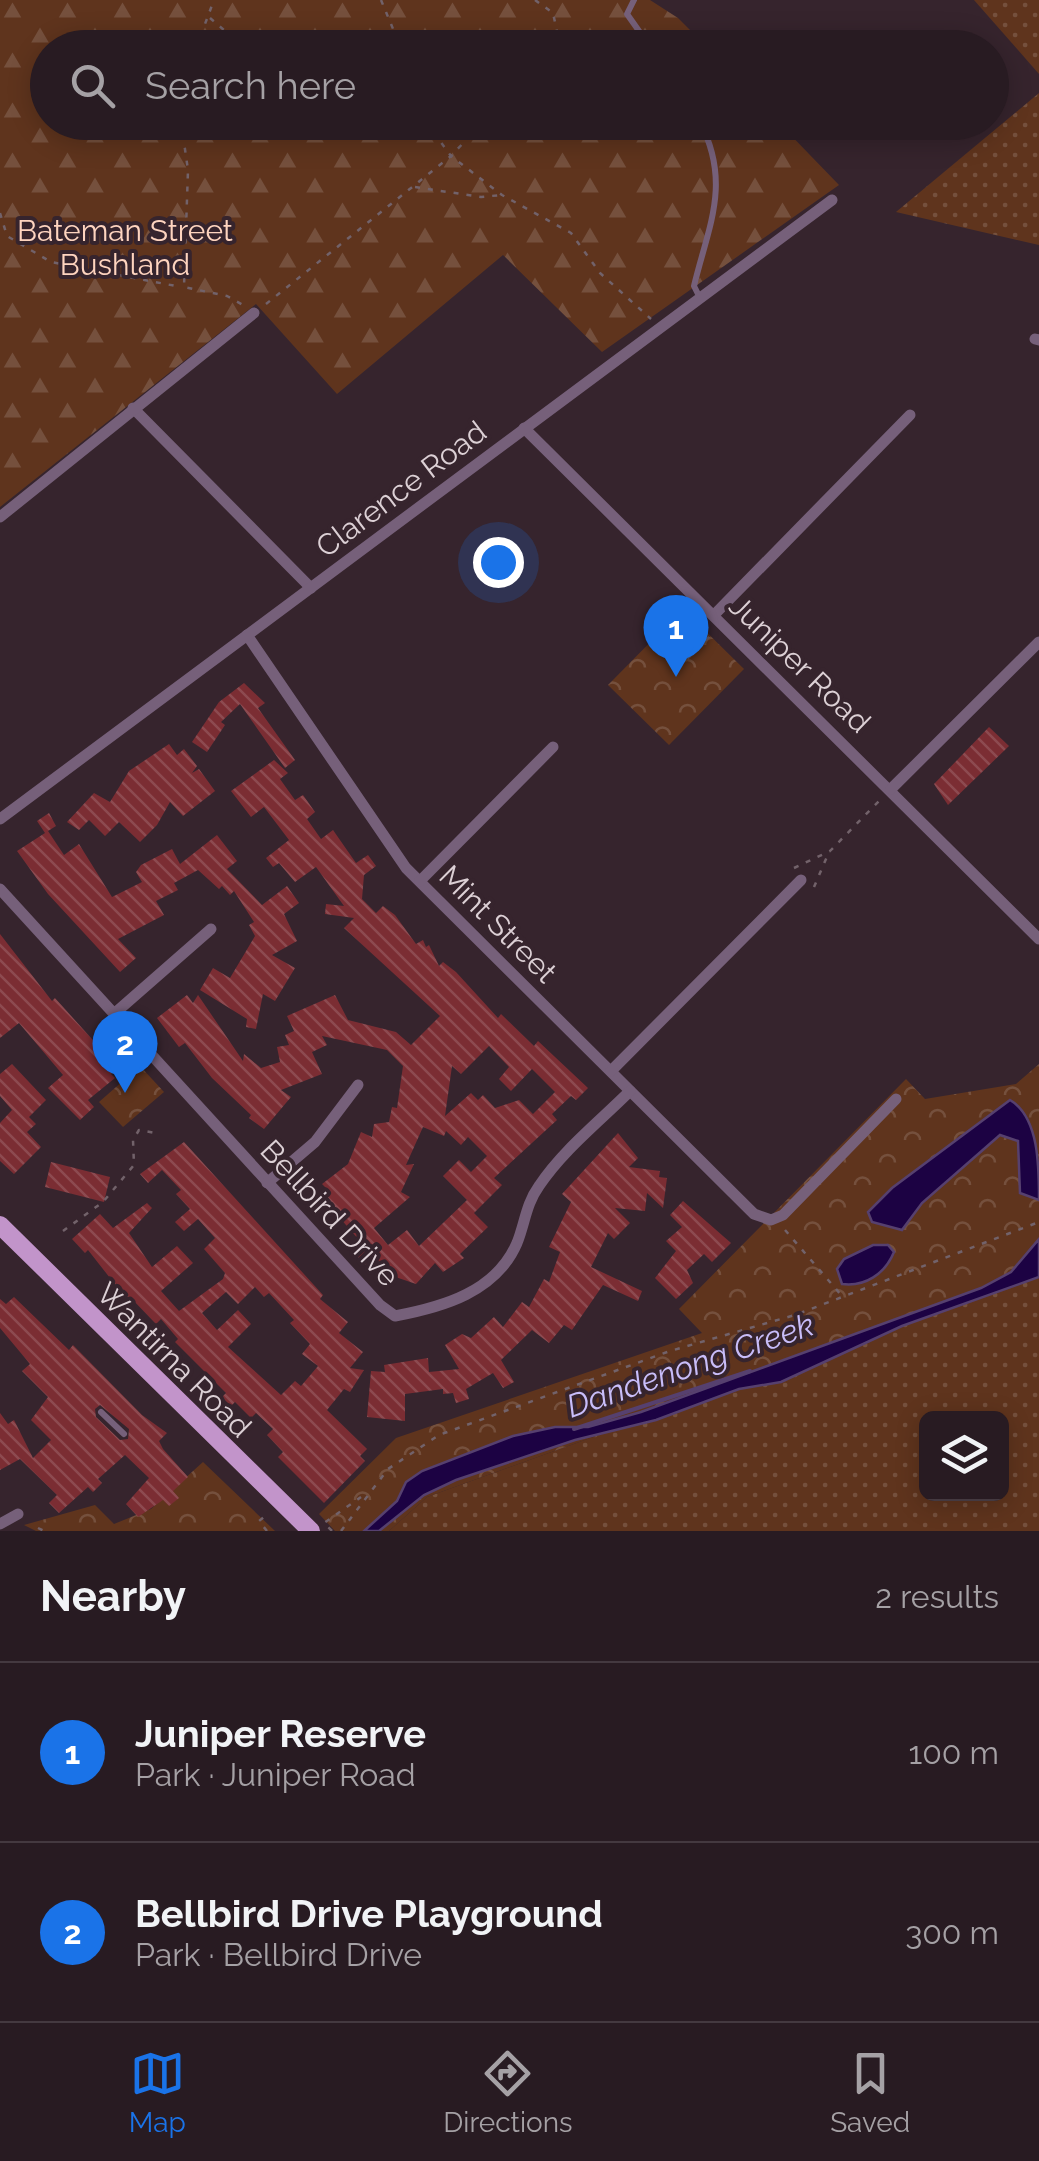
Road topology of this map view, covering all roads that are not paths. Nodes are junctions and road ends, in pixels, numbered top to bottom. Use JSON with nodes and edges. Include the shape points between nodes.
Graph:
{"nodes":[{"id":1,"x":634,"y":0,"type":"edge"},
{"id":2,"x":636,"y":30,"type":"edge"},
{"id":3,"x":704,"y":140,"type":"edge"},
{"id":4,"x":832,"y":200,"type":"dead end"},
{"id":5,"x":699,"y":296,"type":"junction"},
{"id":6,"x":254,"y":313,"type":"road end"},
{"id":7,"x":132,"y":408,"type":"junction"},
{"id":8,"x":910,"y":415,"type":"dead end"},
{"id":9,"x":524,"y":428,"type":"junction"},
{"id":10,"x":0,"y":517,"type":"edge"},
{"id":11,"x":311,"y":588,"type":"junction"},
{"id":12,"x":714,"y":615,"type":"junction"},
{"id":13,"x":248,"y":635,"type":"junction"},
{"id":14,"x":1039,"y":642,"type":"edge"},
{"id":15,"x":553,"y":747,"type":"dead end"},
{"id":16,"x":891,"y":790,"type":"junction"},
{"id":17,"x":0,"y":819,"type":"edge"},
{"id":18,"x":797,"y":874,"type":"road end"},
{"id":19,"x":420,"y":881,"type":"junction"},
{"id":20,"x":0,"y":890,"type":"edge"},
{"id":21,"x":211,"y":929,"type":"dead end"},
{"id":22,"x":1038,"y":936,"type":"edge"},
{"id":23,"x":114,"y":1014,"type":"junction"},
{"id":24,"x":611,"y":1071,"type":"junction"},
{"id":25,"x":358,"y":1085,"type":"dead end"},
{"id":26,"x":630,"y":1090,"type":"junction"},
{"id":27,"x":896,"y":1099,"type":"dead end"},
{"id":28,"x":266,"y":1184,"type":"junction"},
{"id":29,"x":0,"y":1225,"type":"edge"},
{"id":30,"x":102,"y":1412,"type":"dead end"},
{"id":31,"x":124,"y":1434,"type":"dead end"},
{"id":32,"x":18,"y":1514,"type":"dead end"},
{"id":33,"x":0,"y":1524,"type":"edge"},
{"id":34,"x":317,"y":1527,"type":"edge"}],
"edges":[{"from":1,"to":2,"type":"lane","via":[[627,14]]},
{"from":3,"to":5,"type":"lane","via":[[716,220],[694,286]]},
{"from":4,"to":5,"type":"street","name":"Clarence Road"},
{"from":5,"to":9,"type":"street","name":"Clarence Road"},
{"from":6,"to":7,"type":"street"},
{"from":7,"to":10,"type":"street"},
{"from":7,"to":11,"type":"street"},
{"from":8,"to":12,"type":"street"},
{"from":9,"to":11,"type":"street","name":"Clarence Road"},
{"from":9,"to":12,"type":"street","name":"Juniper Road"},
{"from":11,"to":13,"type":"street","name":"Clarence Road"},
{"from":12,"to":16,"type":"street","name":"Juniper Road"},
{"from":13,"to":17,"type":"street","name":"Clarence Road"},
{"from":13,"to":19,"type":"street","name":"Mint Street"},
{"from":14,"to":16,"type":"street"},
{"from":15,"to":19,"type":"street"},
{"from":16,"to":22,"type":"street","name":"Juniper Road"},
{"from":18,"to":24,"type":"street"},
{"from":19,"to":24,"type":"street","name":"Mint Street"},
{"from":20,"to":23,"type":"street","name":"Bellbird Drive"},
{"from":21,"to":23,"type":"street"},
{"from":23,"to":28,"type":"street","name":"Bellbird Drive"},
{"from":24,"to":26,"type":"street","name":"Mint Street"},
{"from":25,"to":28,"type":"street","via":[[315,1142]]},
{"from":26,"to":27,"type":"street","name":"Mint Street","via":[[754,1214],[771,1220],[784,1215]]},
{"from":26,"to":28,"type":"street","name":"Bellbird Drive","via":[[548,1172],[528,1201],[516,1245],[492,1279],[421,1311],[395,1316],[380,1306]]},
{"from":29,"to":34,"type":"main road","name":"Wantirna Road"},
{"from":30,"to":31,"type":"lane"},
{"from":32,"to":33,"type":"street"}]}
